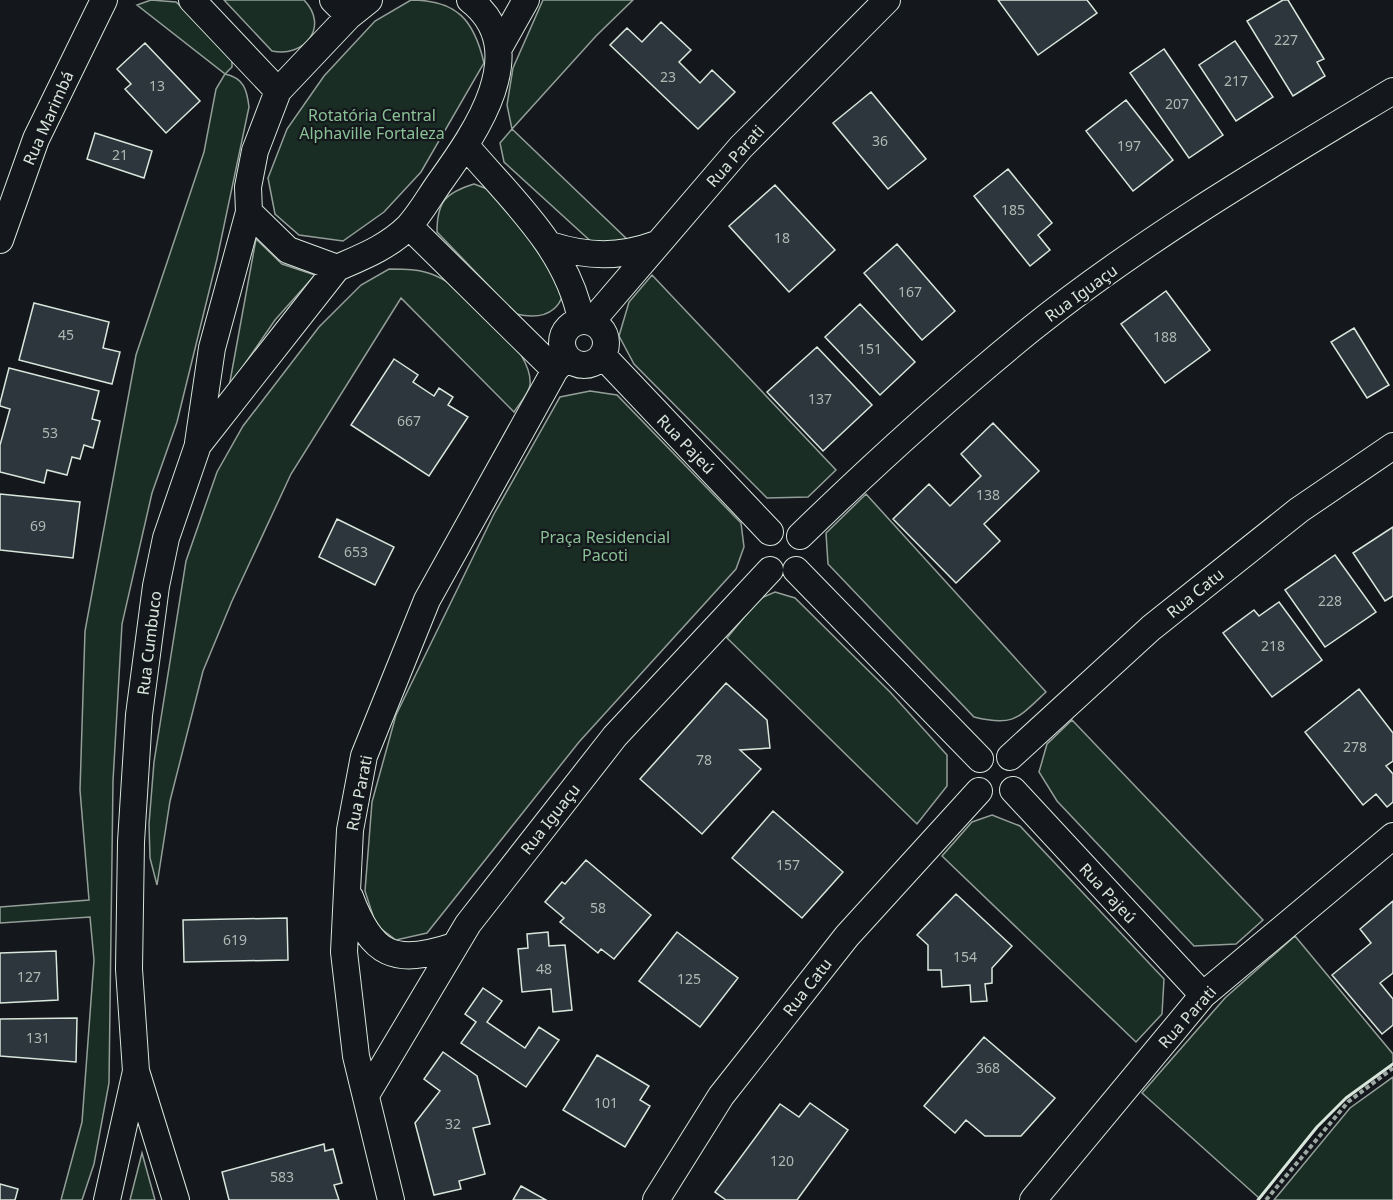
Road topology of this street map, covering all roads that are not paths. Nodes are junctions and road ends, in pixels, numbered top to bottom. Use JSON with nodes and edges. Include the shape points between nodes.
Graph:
{"nodes":[{"id":1,"x":104,"y":0,"type":"edge"},
{"id":2,"x":192,"y":0,"type":"edge"},
{"id":3,"x":369,"y":0,"type":"edge"},
{"id":4,"x":470,"y":0,"type":"edge"},
{"id":5,"x":526,"y":0,"type":"edge"},
{"id":6,"x":886,"y":0,"type":"edge"},
{"id":7,"x":341,"y":8,"type":"edge"},
{"id":8,"x":499,"y":48,"type":"junction"},
{"id":9,"x":278,"y":91,"type":"junction"},
{"id":10,"x":1393,"y":91,"type":"edge"},
{"id":11,"x":466,"y":146,"type":"junction"},
{"id":12,"x":249,"y":212,"type":"junction"},
{"id":13,"x":409,"y":226,"type":"junction"},
{"id":14,"x":0,"y":240,"type":"edge"},
{"id":15,"x":657,"y":244,"type":"junction"},
{"id":16,"x":550,"y":245,"type":"junction"},
{"id":17,"x":337,"y":268,"type":"junction"},
{"id":18,"x":587,"y":320,"type":"junction"},
{"id":19,"x":603,"y":356,"type":"junction"},
{"id":20,"x":561,"y":364,"type":"junction"},
{"id":21,"x":198,"y":445,"type":"junction"},
{"id":22,"x":1393,"y":446,"type":"edge"},
{"id":23,"x":770,"y":532,"type":"junction"},
{"id":24,"x":800,"y":536,"type":"junction"},
{"id":25,"x":770,"y":570,"type":"junction"},
{"id":26,"x":796,"y":570,"type":"junction"},
{"id":27,"x":1010,"y":757,"type":"junction"},
{"id":28,"x":980,"y":759,"type":"junction"},
{"id":29,"x":1014,"y":790,"type":"junction"},
{"id":30,"x":979,"y":791,"type":"junction"},
{"id":31,"x":1393,"y":836,"type":"edge"},
{"id":32,"x":347,"y":891,"type":"junction"},
{"id":33,"x":454,"y":946,"type":"junction"},
{"id":34,"x":1203,"y":995,"type":"junction"},
{"id":35,"x":136,"y":1071,"type":"junction"},
{"id":36,"x":366,"y":1095,"type":"junction"},
{"id":37,"x":107,"y":1200,"type":"edge"},
{"id":38,"x":176,"y":1200,"type":"edge"},
{"id":39,"x":391,"y":1200,"type":"edge"},
{"id":40,"x":656,"y":1200,"type":"edge"},
{"id":41,"x":1033,"y":1200,"type":"edge"}],
"edges":[{"from":1,"to":14,"type":"street","name":"Rua Marimbá","via":[[36,139]]},
{"from":2,"to":9,"type":"street"},
{"from":3,"to":7,"type":"street"},
{"from":4,"to":8,"type":"street","via":[[482,9]]},
{"from":5,"to":8,"type":"street"},
{"from":6,"to":15,"type":"street","name":"Rua Parati","via":[[741,147]]},
{"from":7,"to":9,"type":"street"},
{"from":8,"to":11,"type":"street","via":[[492,95]]},
{"from":9,"to":12,"type":"street","via":[[255,151],[248,187]]},
{"from":10,"to":24,"type":"street","name":"Rua Iguaçu","via":[[1121,263],[1031,330],[883,456]]},
{"from":11,"to":13,"type":"street"},
{"from":11,"to":16,"type":"street"},
{"from":12,"to":17,"type":"street","via":[[288,250]]},
{"from":12,"to":21,"type":"street","via":[[212,348]]},
{"from":13,"to":17,"type":"street","via":[[390,242]]},
{"from":13,"to":20,"type":"street"},
{"from":15,"to":16,"type":"street","via":[[610,256]]},
{"from":15,"to":18,"type":"street","name":"Rua Parati"},
{"from":16,"to":18,"type":"street"},
{"from":17,"to":21,"type":"street","name":"Rua Cumbuco"},
{"from":18,"to":19,"type":"street","via":[[604,330],[607,343]]},
{"from":18,"to":20,"type":"street","via":[[570,325],[563,335]]},
{"from":19,"to":20,"type":"street","via":[[585,366]]},
{"from":19,"to":23,"type":"street","name":"Rua Pajeú"},
{"from":20,"to":32,"type":"street","name":"Rua Parati","via":[[427,600],[364,756],[350,830]]},
{"from":21,"to":35,"type":"street","name":"Rua Cumbuco","via":[[166,538],[147,640],[131,842],[129,969]]},
{"from":22,"to":27,"type":"street","name":"Rua Catu","via":[[1299,510],[1151,628]]},
{"from":23,"to":24,"type":"street","via":[[792,530]]},
{"from":23,"to":25,"type":"street","via":[[760,551]]},
{"from":24,"to":26,"type":"street","via":[[806,548],[804,561]]},
{"from":25,"to":26,"type":"street"},
{"from":25,"to":33,"type":"street","name":"Rua Iguaçu","via":[[615,736]]},
{"from":26,"to":28,"type":"street"},
{"from":27,"to":28,"type":"street","via":[[989,754]]},
{"from":27,"to":29,"type":"street","via":[[1019,779]]},
{"from":28,"to":30,"type":"street","via":[[974,775]]},
{"from":29,"to":30,"type":"street","via":[[996,799]]},
{"from":29,"to":34,"type":"street","name":"Rua Pajeú"},
{"from":30,"to":40,"type":"street","name":"Rua Catu","via":[[840,946],[721,1096]]},
{"from":31,"to":34,"type":"street","name":"Rua Parati"},
{"from":32,"to":33,"type":"street","via":[[361,926],[372,942],[388,951],[410,956]]},
{"from":32,"to":36,"type":"street","name":"Rua Parati","via":[[344,952],[356,1056]]},
{"from":33,"to":36,"type":"street","name":"Rua Iguaçu"},
{"from":34,"to":41,"type":"street","name":"Rua Parati"},
{"from":35,"to":37,"type":"street","name":"Rua Cumbuco"},
{"from":35,"to":38,"type":"street","name":"Rua Cumbuco"},
{"from":36,"to":39,"type":"street","name":"Rua Parati"}]}
